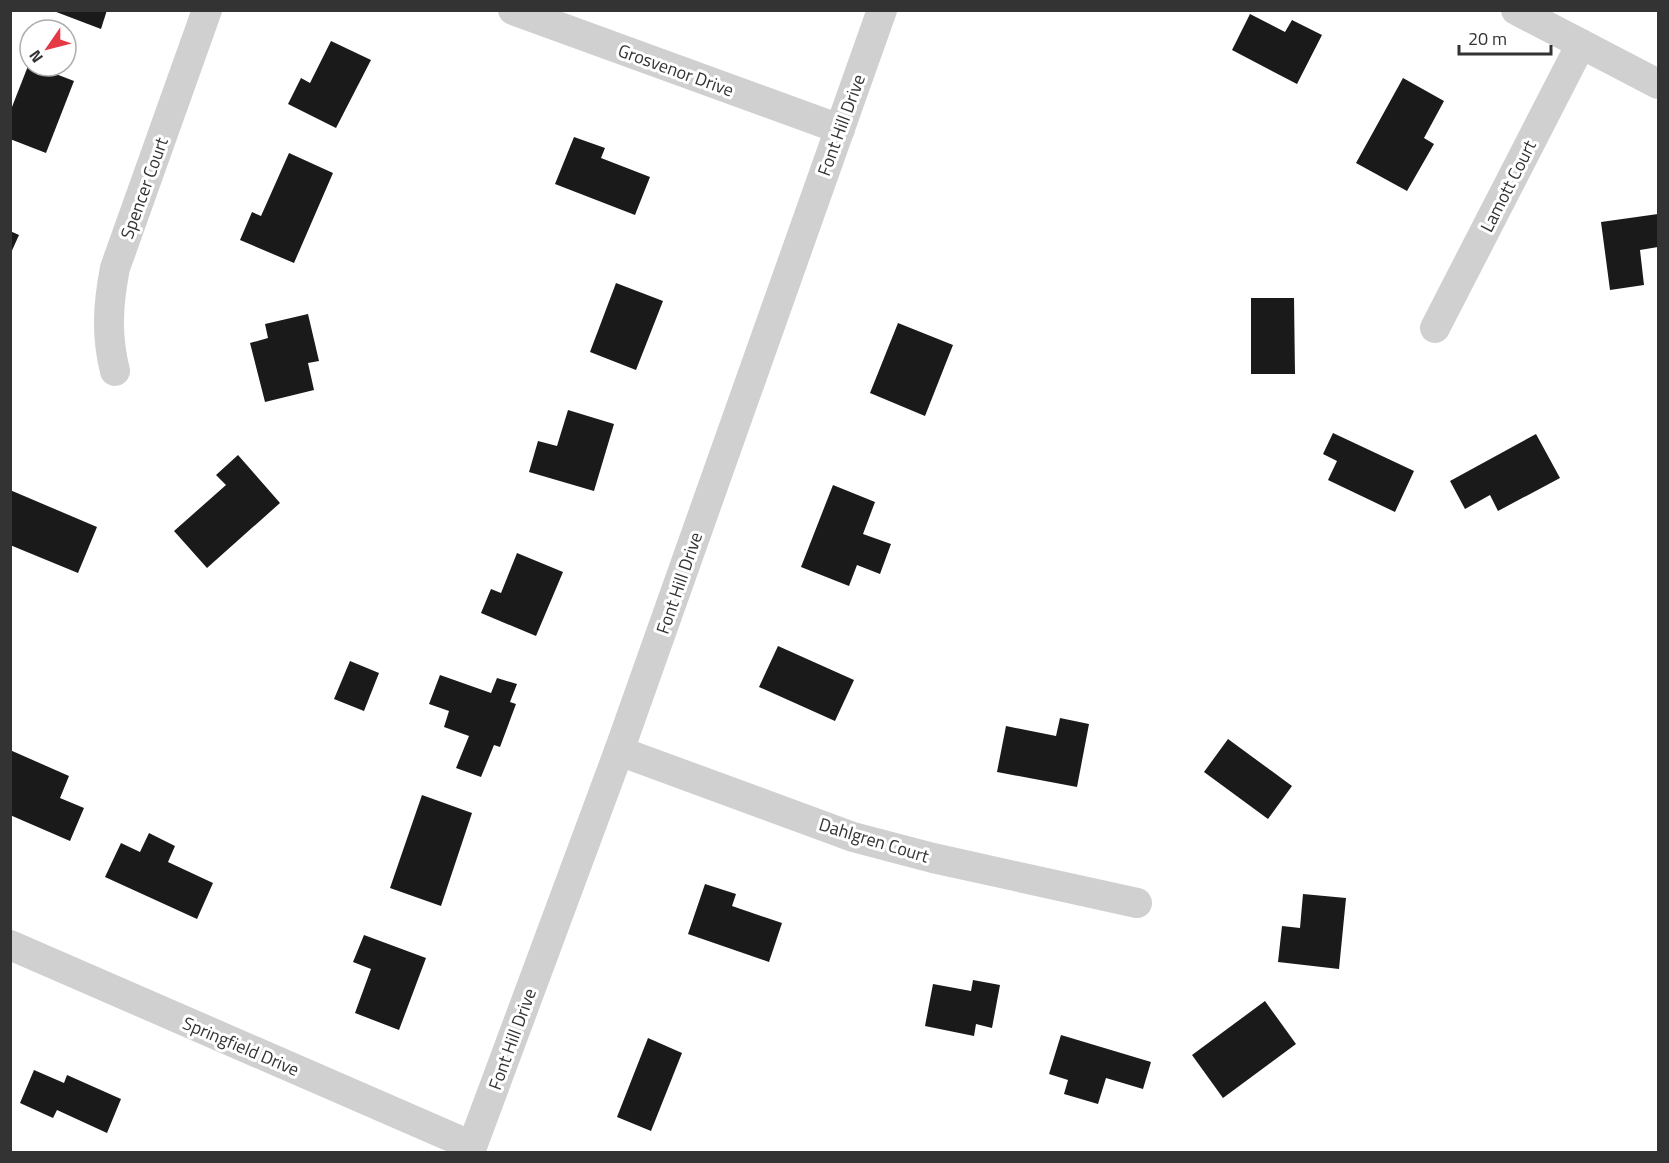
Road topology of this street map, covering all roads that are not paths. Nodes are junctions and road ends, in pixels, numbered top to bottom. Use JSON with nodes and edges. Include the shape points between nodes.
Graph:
{"nodes":[{"id":1,"x":207,"y":10,"type":"edge"},
{"id":2,"x":513,"y":10,"type":"edge"},
{"id":3,"x":882,"y":10,"type":"edge"},
{"id":4,"x":1516,"y":10,"type":"edge"},
{"id":5,"x":1581,"y":44,"type":"junction"},
{"id":6,"x":1659,"y":84,"type":"edge"},
{"id":7,"x":840,"y":129,"type":"junction"},
{"id":8,"x":1435,"y":328,"type":"dead end"},
{"id":9,"x":115,"y":371,"type":"dead end"},
{"id":10,"x":619,"y":752,"type":"junction"},
{"id":11,"x":1137,"y":903,"type":"dead end"},
{"id":12,"x":10,"y":945,"type":"edge"},
{"id":13,"x":471,"y":1149,"type":"edge"}],
"edges":[{"from":1,"to":9,"type":"street","name":"Spencer Court","via":[[116,268],[108,305],[108,343]]},
{"from":2,"to":7,"type":"street","name":"Grosvenor Drive"},
{"from":3,"to":7,"type":"street","name":"Font Hill Drive"},
{"from":4,"to":5,"type":"street"},
{"from":5,"to":6,"type":"street"},
{"from":5,"to":8,"type":"street","name":"Lamott Court"},
{"from":7,"to":10,"type":"street","name":"Font Hill Drive"},
{"from":10,"to":11,"type":"street","name":"Dahlgren Court","via":[[853,837]]},
{"from":10,"to":13,"type":"street","name":"Font Hill Drive"},
{"from":12,"to":13,"type":"street","name":"Springfield Drive"}]}
